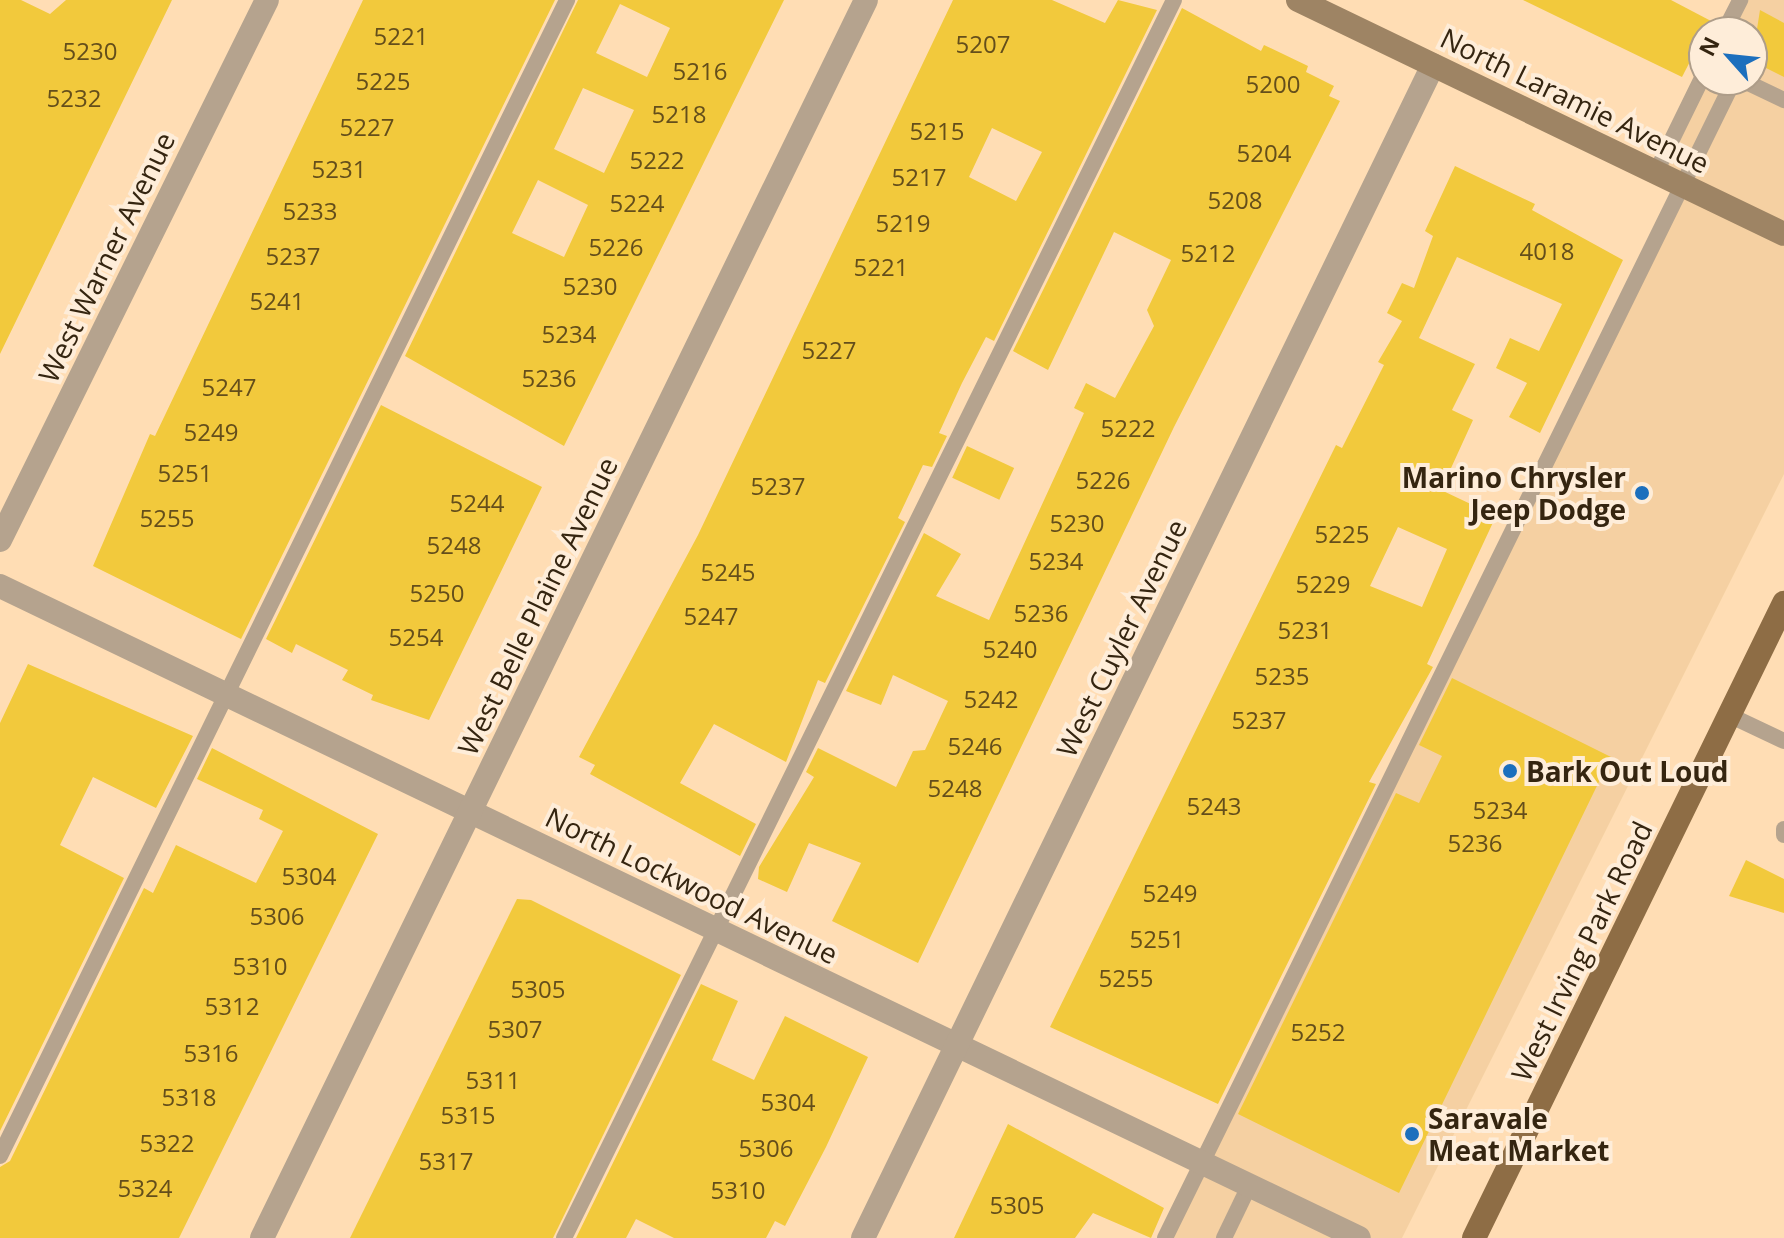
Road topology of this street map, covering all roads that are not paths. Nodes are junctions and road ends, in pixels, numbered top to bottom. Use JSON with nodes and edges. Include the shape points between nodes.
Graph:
{"nodes":[{"id":1,"x":267,"y":0,"type":"edge"},
{"id":2,"x":567,"y":0,"type":"edge"},
{"id":3,"x":866,"y":0,"type":"edge"},
{"id":4,"x":1174,"y":0,"type":"edge"},
{"id":5,"x":1298,"y":0,"type":"edge"},
{"id":6,"x":1433,"y":65,"type":"junction"},
{"id":7,"x":1693,"y":96,"type":"edge"},
{"id":8,"x":1726,"y":96,"type":"edge"},
{"id":9,"x":1656,"y":172,"type":"junction"},
{"id":10,"x":1682,"y":184,"type":"junction"},
{"id":11,"x":1784,"y":234,"type":"edge"},
{"id":12,"x":0,"y":540,"type":"edge"},
{"id":13,"x":0,"y":586,"type":"edge"},
{"id":14,"x":1784,"y":603,"type":"edge"},
{"id":15,"x":225,"y":694,"type":"junction"},
{"id":16,"x":1729,"y":715,"type":"junction"},
{"id":17,"x":1784,"y":741,"type":"edge"},
{"id":18,"x":470,"y":812,"type":"junction"},
{"id":19,"x":1784,"y":829,"type":"edge"},
{"id":20,"x":1784,"y":835,"type":"edge"},
{"id":21,"x":714,"y":929,"type":"junction"},
{"id":22,"x":956,"y":1045,"type":"junction"},
{"id":23,"x":0,"y":1156,"type":"edge"},
{"id":24,"x":1202,"y":1163,"type":"junction"},
{"id":25,"x":1249,"y":1186,"type":"junction"},
{"id":26,"x":262,"y":1238,"type":"edge"},
{"id":27,"x":564,"y":1238,"type":"edge"},
{"id":28,"x":863,"y":1238,"type":"edge"},
{"id":29,"x":1165,"y":1238,"type":"edge"},
{"id":30,"x":1224,"y":1238,"type":"edge"},
{"id":31,"x":1359,"y":1238,"type":"edge"},
{"id":32,"x":1474,"y":1238,"type":"edge"}],
"edges":[{"from":1,"to":12,"type":"street","name":"West Warner Avenue"},
{"from":2,"to":15,"type":"lane"},
{"from":3,"to":18,"type":"street","name":"West Belle Plaine Avenue"},
{"from":4,"to":21,"type":"lane"},
{"from":5,"to":6,"type":"street","name":"North Laramie Avenue"},
{"from":6,"to":9,"type":"street","name":"North Laramie Avenue"},
{"from":6,"to":22,"type":"street","name":"West Cuyler Avenue"},
{"from":7,"to":9,"type":"lane"},
{"from":8,"to":10,"type":"lane"},
{"from":9,"to":10,"type":"street","name":"North Laramie Avenue"},
{"from":10,"to":11,"type":"street","name":"North Laramie Avenue"},
{"from":10,"to":24,"type":"lane"},
{"from":13,"to":15,"type":"street","name":"North Lockwood Avenue"},
{"from":14,"to":16,"type":"main road","name":"West Irving Park Road"},
{"from":15,"to":18,"type":"street","name":"North Lockwood Avenue"},
{"from":15,"to":23,"type":"lane"},
{"from":16,"to":17,"type":"lane"},
{"from":16,"to":32,"type":"main road","name":"West Irving Park Road"},
{"from":18,"to":21,"type":"street","name":"North Lockwood Avenue"},
{"from":18,"to":26,"type":"street","name":"West Belle Plaine Avenue"},
{"from":19,"to":20,"type":"lane"},
{"from":21,"to":22,"type":"street","name":"North Lockwood Avenue"},
{"from":21,"to":27,"type":"lane"},
{"from":22,"to":24,"type":"street","name":"North Lockwood Avenue"},
{"from":22,"to":28,"type":"street","name":"West Cuyler Avenue"},
{"from":24,"to":25,"type":"street","name":"North Lockwood Avenue"},
{"from":24,"to":29,"type":"lane"},
{"from":25,"to":30,"type":"lane"},
{"from":25,"to":31,"type":"street","name":"North Lockwood Avenue"}]}
